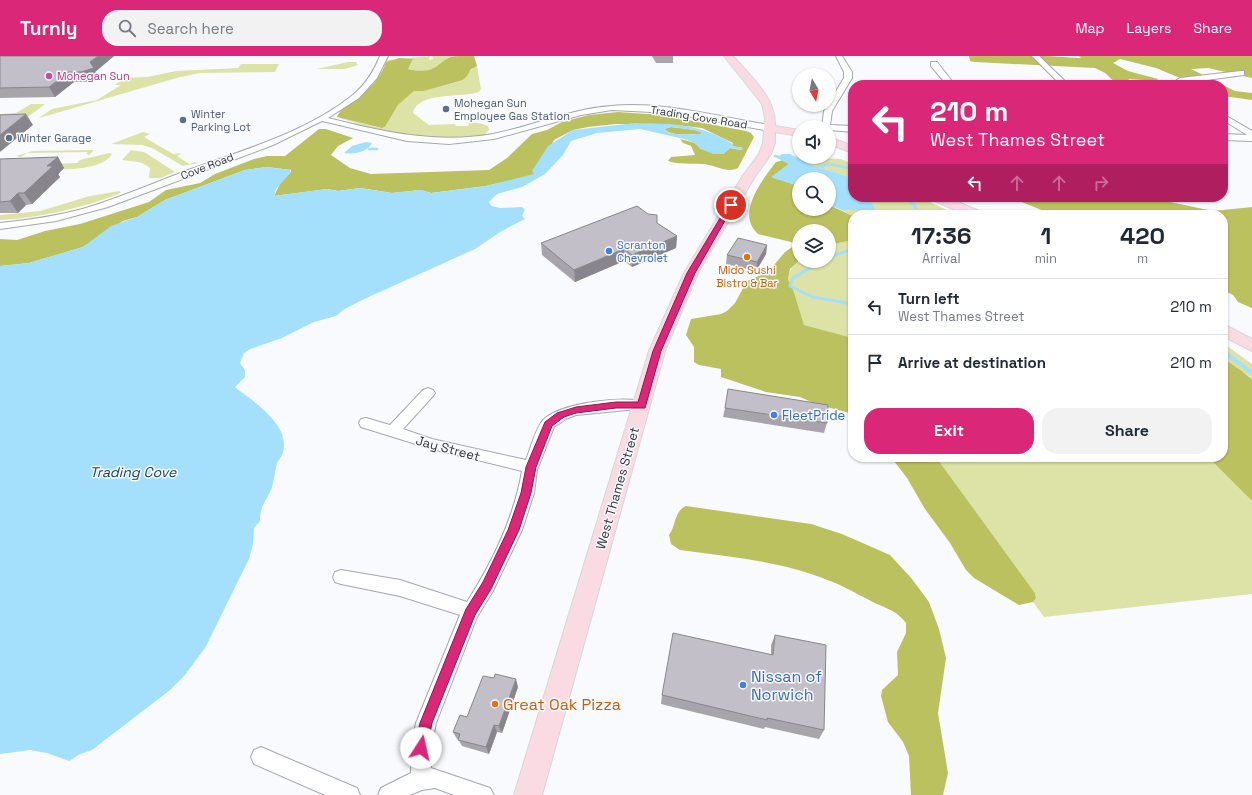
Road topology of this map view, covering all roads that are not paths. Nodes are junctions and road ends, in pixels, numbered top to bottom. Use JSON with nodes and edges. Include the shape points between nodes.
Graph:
{"nodes":[{"id":1,"x":384,"y":56,"type":"edge"},
{"id":2,"x":728,"y":56,"type":"edge"},
{"id":3,"x":839,"y":56,"type":"edge"},
{"id":4,"x":1035,"y":56,"type":"edge"},
{"id":5,"x":934,"y":64,"type":"dead end"},
{"id":6,"x":1240,"y":73,"type":"dead end"},
{"id":7,"x":948,"y":80,"type":"edge"},
{"id":8,"x":1060,"y":80,"type":"edge"},
{"id":9,"x":1180,"y":80,"type":"edge"},
{"id":10,"x":322,"y":119,"type":"junction"},
{"id":11,"x":1228,"y":119,"type":"edge"},
{"id":12,"x":827,"y":120,"type":"edge"},
{"id":13,"x":770,"y":128,"type":"junction"},
{"id":14,"x":836,"y":128,"type":"edge"},
{"id":15,"x":848,"y":129,"type":"edge"},
{"id":16,"x":792,"y":132,"type":"edge"},
{"id":17,"x":1228,"y":136,"type":"edge"},
{"id":18,"x":1252,"y":136,"type":"edge"},
{"id":19,"x":836,"y":143,"type":"edge"},
{"id":20,"x":848,"y":148,"type":"edge"},
{"id":21,"x":948,"y":202,"type":"edge"},
{"id":22,"x":965,"y":210,"type":"edge"},
{"id":23,"x":0,"y":226,"type":"edge"},
{"id":24,"x":1228,"y":332,"type":"edge"},
{"id":25,"x":1252,"y":346,"type":"edge"},
{"id":26,"x":428,"y":393,"type":"dead end"},
{"id":27,"x":642,"y":405,"type":"junction"},
{"id":28,"x":366,"y":423,"type":"dead end"},
{"id":29,"x":392,"y":432,"type":"junction"},
{"id":30,"x":531,"y":467,"type":"junction"},
{"id":31,"x":341,"y":577,"type":"dead end"},
{"id":32,"x":471,"y":611,"type":"junction"},
{"id":33,"x":261,"y":757,"type":"dead end"},
{"id":34,"x":421,"y":779,"type":"junction"},
{"id":35,"x":350,"y":795,"type":"edge"},
{"id":36,"x":388,"y":795,"type":"edge"},
{"id":37,"x":483,"y":795,"type":"edge"},
{"id":38,"x":528,"y":795,"type":"edge"}],
"edges":[{"from":1,"to":10,"type":"street","name":"Cove Road","via":[[379,71],[365,88]]},
{"from":2,"to":13,"type":"main road","via":[[767,104]]},
{"from":3,"to":12,"type":"street","via":[[848,72],[848,78],[828,111]]},
{"from":4,"to":8,"type":"street"},
{"from":5,"to":7,"type":"street"},
{"from":6,"to":9,"type":"street"},
{"from":10,"to":13,"type":"street","name":"Trading Cove Road","via":[[404,139],[431,141],[460,141],[495,136],[570,114],[624,108],[673,111]]},
{"from":10,"to":23,"type":"street","name":"Cove Road","via":[[275,140],[94,208],[44,220]]},
{"from":11,"to":18,"type":"street"},
{"from":13,"to":16,"type":"main road"},
{"from":13,"to":27,"type":"main road","name":"West Thames Street","via":[[765,154],[748,176],[691,273],[657,351]]},
{"from":14,"to":15,"type":"street"},
{"from":17,"to":18,"type":"street"},
{"from":19,"to":20,"type":"main road"},
{"from":21,"to":22,"type":"main road"},
{"from":24,"to":25,"type":"main road"},
{"from":26,"to":29,"type":"street"},
{"from":27,"to":30,"type":"street","via":[[589,408],[561,415],[548,424]]},
{"from":27,"to":38,"type":"main road","name":"West Thames Street"},
{"from":28,"to":29,"type":"street","name":"Jay Street"},
{"from":29,"to":30,"type":"street","name":"Jay Street"},
{"from":30,"to":32,"type":"street","via":[[514,530],[487,586]]},
{"from":31,"to":32,"type":"street","via":[[400,588]]},
{"from":32,"to":34,"type":"street","via":[[426,723],[421,748]]},
{"from":33,"to":35,"type":"street"},
{"from":34,"to":36,"type":"street"},
{"from":34,"to":37,"type":"street","via":[[435,778]]}]}
